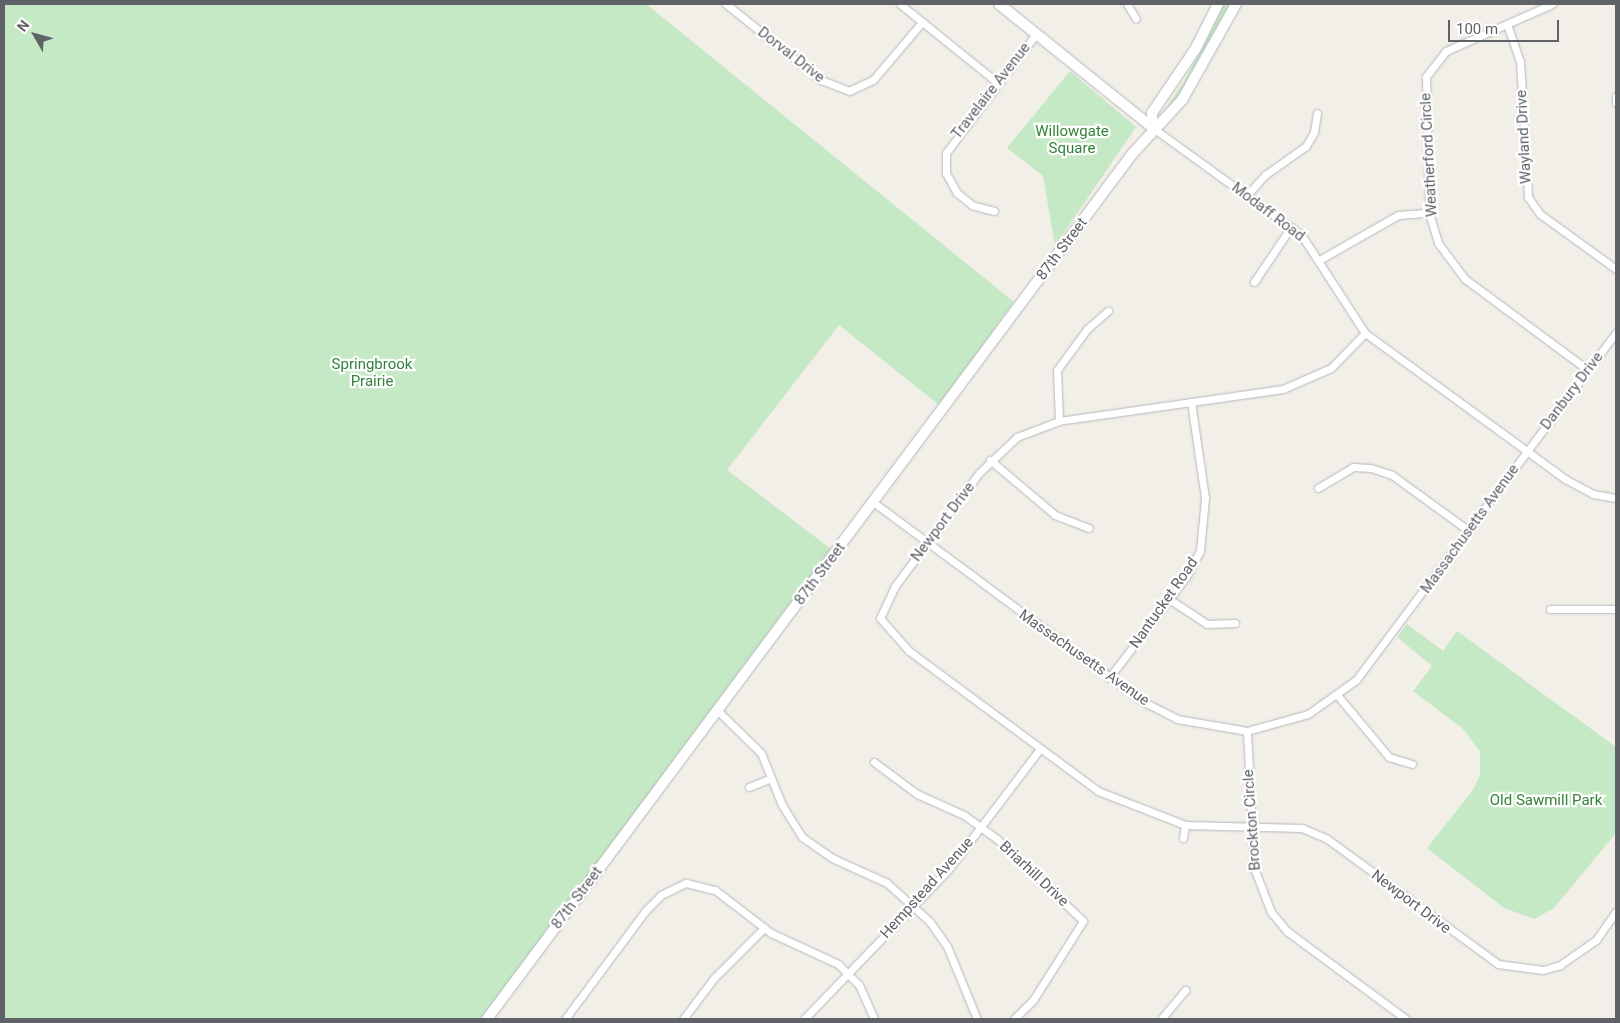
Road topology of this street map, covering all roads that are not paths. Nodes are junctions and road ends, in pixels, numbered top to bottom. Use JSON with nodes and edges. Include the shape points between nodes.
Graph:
{"nodes":[{"id":1,"x":726,"y":4,"type":"edge"},
{"id":2,"x":900,"y":4,"type":"edge"},
{"id":3,"x":1000,"y":4,"type":"edge"},
{"id":4,"x":1127,"y":4,"type":"edge"},
{"id":5,"x":1218,"y":4,"type":"edge"},
{"id":6,"x":1236,"y":4,"type":"edge"},
{"id":7,"x":1552,"y":4,"type":"edge"},
{"id":8,"x":1136,"y":19,"type":"dead end"},
{"id":9,"x":922,"y":22,"type":"junction"},
{"id":10,"x":1507,"y":24,"type":"junction"},
{"id":11,"x":1036,"y":34,"type":"junction"},
{"id":12,"x":998,"y":83,"type":"junction"},
{"id":13,"x":1616,"y":96,"type":"edge"},
{"id":14,"x":1616,"y":103,"type":"edge"},
{"id":15,"x":1317,"y":113,"type":"dead end"},
{"id":16,"x":1153,"y":128,"type":"junction"},
{"id":17,"x":1247,"y":196,"type":"junction"},
{"id":18,"x":994,"y":211,"type":"dead end"},
{"id":19,"x":1429,"y":213,"type":"junction"},
{"id":20,"x":1291,"y":227,"type":"junction"},
{"id":21,"x":1321,"y":258,"type":"junction"},
{"id":22,"x":1616,"y":269,"type":"edge"},
{"id":23,"x":1254,"y":282,"type":"dead end"},
{"id":24,"x":1108,"y":311,"type":"dead end"},
{"id":25,"x":1616,"y":332,"type":"edge"},
{"id":26,"x":1365,"y":333,"type":"junction"},
{"id":27,"x":1588,"y":370,"type":"junction"},
{"id":28,"x":1191,"y":402,"type":"junction"},
{"id":29,"x":1059,"y":421,"type":"junction"},
{"id":30,"x":1527,"y":451,"type":"junction"},
{"id":31,"x":990,"y":460,"type":"junction"},
{"id":32,"x":1318,"y":488,"type":"dead end"},
{"id":33,"x":1616,"y":498,"type":"edge"},
{"id":34,"x":873,"y":502,"type":"junction"},
{"id":35,"x":1089,"y":528,"type":"dead end"},
{"id":36,"x":1469,"y":531,"type":"junction"},
{"id":37,"x":928,"y":542,"type":"junction"},
{"id":38,"x":1169,"y":599,"type":"junction"},
{"id":39,"x":1550,"y":609,"type":"dead end"},
{"id":40,"x":1616,"y":609,"type":"edge"},
{"id":41,"x":1235,"y":623,"type":"dead end"},
{"id":42,"x":1109,"y":678,"type":"junction"},
{"id":43,"x":1338,"y":696,"type":"junction"},
{"id":44,"x":718,"y":711,"type":"junction"},
{"id":45,"x":1247,"y":731,"type":"junction"},
{"id":46,"x":1040,"y":749,"type":"junction"},
{"id":47,"x":874,"y":762,"type":"dead end"},
{"id":48,"x":1412,"y":764,"type":"dead end"},
{"id":49,"x":771,"y":778,"type":"junction"},
{"id":50,"x":748,"y":788,"type":"dead end"},
{"id":51,"x":1185,"y":825,"type":"junction"},
{"id":52,"x":981,"y":828,"type":"junction"},
{"id":53,"x":1251,"y":828,"type":"junction"},
{"id":54,"x":1183,"y":838,"type":"dead end"},
{"id":55,"x":915,"y":904,"type":"junction"},
{"id":56,"x":1616,"y":911,"type":"edge"},
{"id":57,"x":764,"y":928,"type":"junction"},
{"id":58,"x":849,"y":974,"type":"junction"},
{"id":59,"x":1185,"y":990,"type":"dead end"},
{"id":60,"x":487,"y":1019,"type":"edge"},
{"id":61,"x":564,"y":1019,"type":"edge"},
{"id":62,"x":683,"y":1019,"type":"edge"},
{"id":63,"x":804,"y":1019,"type":"edge"},
{"id":64,"x":874,"y":1019,"type":"edge"},
{"id":65,"x":977,"y":1019,"type":"edge"},
{"id":66,"x":1014,"y":1019,"type":"edge"},
{"id":67,"x":1162,"y":1019,"type":"edge"},
{"id":68,"x":1406,"y":1019,"type":"edge"}],
"edges":[{"from":1,"to":9,"type":"street","name":"Dorval Drive","via":[[821,80],[848,91],[873,80]]},
{"from":2,"to":9,"type":"street"},
{"from":3,"to":11,"type":"street","name":"Modaff Road"},
{"from":4,"to":8,"type":"street"},
{"from":5,"to":16,"type":"street","name":"87th Street","via":[[1196,48],[1152,113]]},
{"from":6,"to":16,"type":"street","name":"87th Street","via":[[1188,92],[1165,123]]},
{"from":7,"to":10,"type":"street","name":"Weatherford Circle"},
{"from":9,"to":12,"type":"street"},
{"from":10,"to":19,"type":"street","name":"Weatherford Circle","via":[[1446,52],[1426,77]]},
{"from":10,"to":22,"type":"street","name":"Wayland Drive","via":[[1520,61],[1528,197],[1540,214]]},
{"from":11,"to":12,"type":"street","name":"Travelaire Avenue"},
{"from":11,"to":16,"type":"street","name":"Modaff Road"},
{"from":12,"to":18,"type":"street","name":"Travelaire Avenue","via":[[954,138],[944,160],[948,179],[957,193],[972,205]]},
{"from":13,"to":14,"type":"street"},
{"from":15,"to":17,"type":"street","via":[[1306,146],[1265,175]]},
{"from":16,"to":17,"type":"street","name":"Modaff Road"},
{"from":16,"to":34,"type":"street","name":"87th Street"},
{"from":17,"to":20,"type":"street","name":"Modaff Road"},
{"from":19,"to":21,"type":"street","via":[[1398,215]]},
{"from":19,"to":27,"type":"street","name":"Weatherford Circle","via":[[1438,244],[1464,279]]},
{"from":20,"to":21,"type":"street","name":"Modaff Road"},
{"from":20,"to":23,"type":"street"},
{"from":21,"to":26,"type":"street","name":"Modaff Road","via":[[1347,310]]},
{"from":24,"to":29,"type":"street","via":[[1086,329],[1057,370]]},
{"from":25,"to":27,"type":"street","name":"Danbury Drive"},
{"from":26,"to":28,"type":"street","name":"Newport Drive","via":[[1348,353],[1310,381]]},
{"from":26,"to":30,"type":"street","name":"Modaff Road"},
{"from":27,"to":30,"type":"street","name":"Danbury Drive"},
{"from":28,"to":29,"type":"street","name":"Newport Drive"},
{"from":28,"to":38,"type":"street","name":"Nantucket Road","via":[[1206,525],[1200,551]]},
{"from":29,"to":31,"type":"street","name":"Newport Drive","via":[[1017,437]]},
{"from":30,"to":33,"type":"street","name":"Modaff Road","via":[[1565,479],[1593,494]]},
{"from":30,"to":36,"type":"street","name":"Massachusetts Avenue"},
{"from":31,"to":35,"type":"street","via":[[1055,515]]},
{"from":31,"to":37,"type":"street","name":"Newport Drive"},
{"from":32,"to":36,"type":"street","via":[[1353,467],[1371,468],[1392,475]]},
{"from":34,"to":37,"type":"street","name":"Massachusetts Avenue"},
{"from":34,"to":44,"type":"street","name":"87th Street"},
{"from":36,"to":43,"type":"street","name":"Massachusetts Avenue","via":[[1370,664]]},
{"from":37,"to":42,"type":"street","name":"Massachusetts Avenue"},
{"from":37,"to":46,"type":"street","name":"Newport Drive","via":[[895,586],[880,618],[909,651]]},
{"from":38,"to":41,"type":"street","via":[[1207,624]]},
{"from":38,"to":42,"type":"street","name":"Nantucket Road"},
{"from":39,"to":40,"type":"street"},
{"from":42,"to":45,"type":"street","name":"Massachusetts Avenue","via":[[1177,719]]},
{"from":43,"to":45,"type":"street","name":"Massachusetts Avenue","via":[[1296,719]]},
{"from":43,"to":48,"type":"street","via":[[1389,757]]},
{"from":44,"to":49,"type":"street","via":[[746,734]]},
{"from":44,"to":60,"type":"street","name":"87th Street"},
{"from":45,"to":53,"type":"street","name":"Brockton Circle"},
{"from":46,"to":51,"type":"street","name":"Newport Drive","via":[[1098,791]]},
{"from":46,"to":52,"type":"street","name":"Hempstead Avenue"},
{"from":47,"to":52,"type":"street","via":[[917,794]]},
{"from":49,"to":50,"type":"street"},
{"from":49,"to":55,"type":"street","via":[[802,837],[832,858],[887,883]]},
{"from":51,"to":53,"type":"street","name":"Newport Drive"},
{"from":51,"to":54,"type":"street"},
{"from":52,"to":55,"type":"street","name":"Hempstead Avenue"},
{"from":52,"to":66,"type":"street","name":"Briarhill Drive","via":[[1008,848],[1083,921],[1033,1000]]},
{"from":53,"to":56,"type":"street","name":"Newport Drive","via":[[1302,828],[1326,838],[1482,955],[1522,970],[1543,970],[1579,954]]},
{"from":53,"to":68,"type":"street","name":"Brockton Circle","via":[[1256,876],[1276,919],[1288,932]]},
{"from":55,"to":58,"type":"street","name":"Hempstead Avenue"},
{"from":55,"to":65,"type":"street","via":[[947,946]]},
{"from":57,"to":58,"type":"street"},
{"from":57,"to":61,"type":"street","via":[[715,890],[693,883],[677,886],[646,910]]},
{"from":57,"to":62,"type":"street","via":[[714,978]]},
{"from":58,"to":63,"type":"street","name":"Hempstead Avenue"},
{"from":58,"to":64,"type":"street","via":[[863,992]]},
{"from":59,"to":67,"type":"street"}]}
